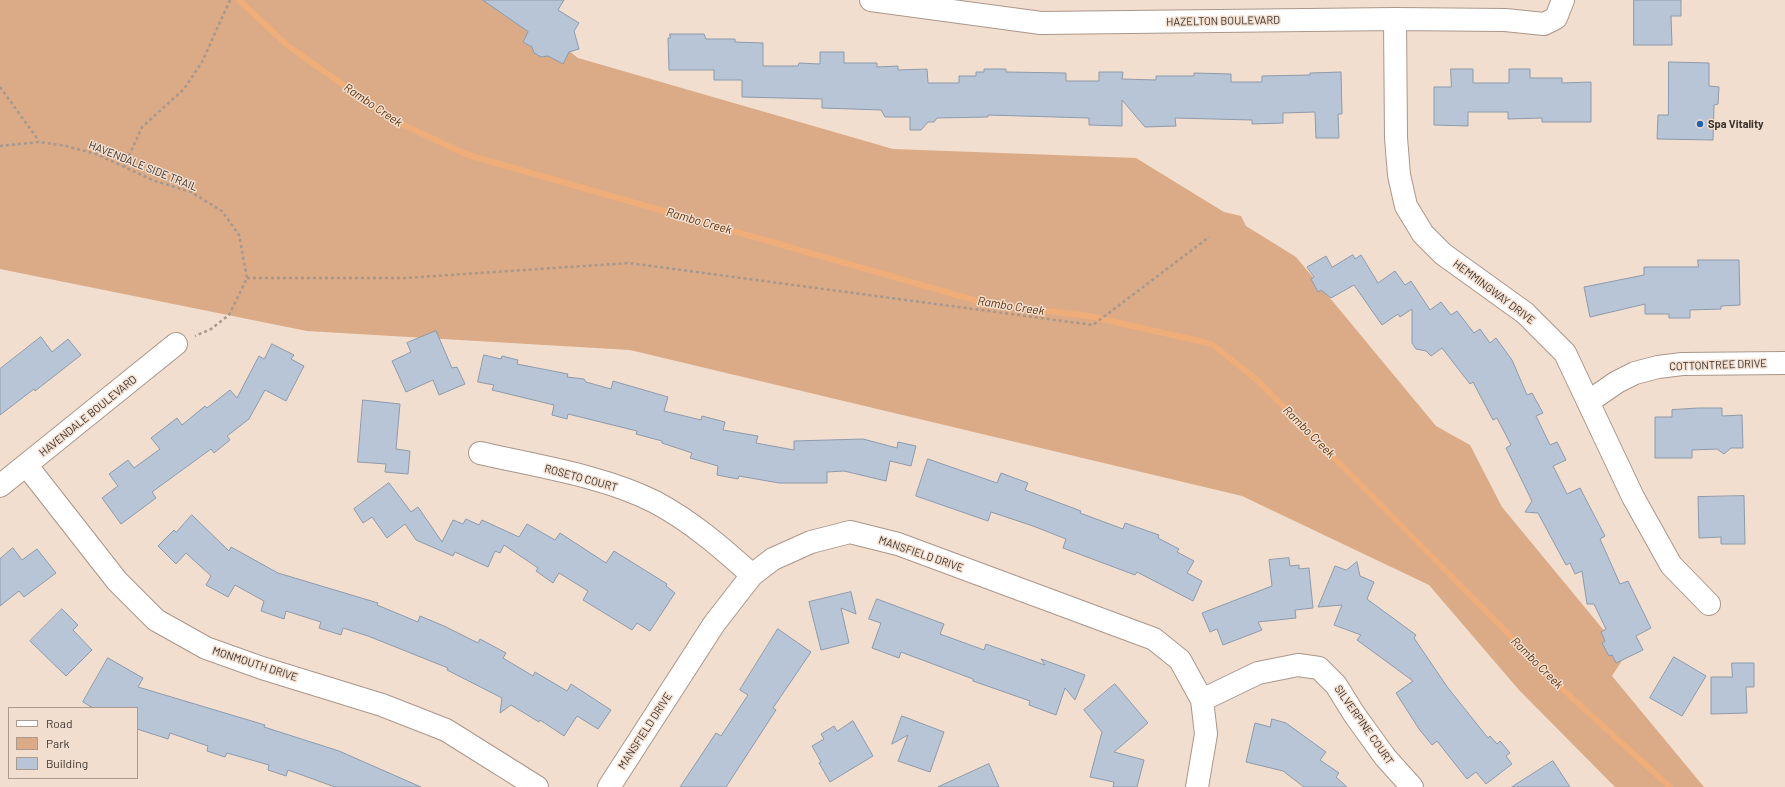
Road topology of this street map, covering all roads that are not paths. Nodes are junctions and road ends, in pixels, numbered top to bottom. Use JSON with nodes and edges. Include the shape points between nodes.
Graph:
{"nodes":[{"id":1,"x":871,"y":0,"type":"edge"},
{"id":2,"x":1563,"y":0,"type":"edge"},
{"id":3,"x":1395,"y":19,"type":"junction"},
{"id":4,"x":176,"y":344,"type":"road end"},
{"id":5,"x":1785,"y":363,"type":"edge"},
{"id":6,"x":1588,"y":402,"type":"junction"},
{"id":7,"x":480,"y":453,"type":"dead end"},
{"id":8,"x":27,"y":466,"type":"junction"},
{"id":9,"x":0,"y":486,"type":"edge"},
{"id":10,"x":752,"y":575,"type":"junction"},
{"id":11,"x":1709,"y":604,"type":"dead end"},
{"id":12,"x":1202,"y":700,"type":"junction"},
{"id":13,"x":537,"y":787,"type":"edge"},
{"id":14,"x":608,"y":787,"type":"edge"},
{"id":15,"x":1197,"y":787,"type":"edge"},
{"id":16,"x":1412,"y":787,"type":"edge"}],
"edges":[{"from":1,"to":3,"type":"street","name":"HAZELTON BOULEVARD","via":[[1041,22]]},
{"from":2,"to":3,"type":"street","name":"HAZELTON BOULEVARD","via":[[1556,18],[1544,24],[1505,20]]},
{"from":3,"to":6,"type":"street","name":"HEMMINGWAY DRIVE","via":[[1398,176],[1406,206],[1423,234],[1443,254],[1525,313],[1565,354]]},
{"from":4,"to":8,"type":"street","name":"HAVENDALE BOULEVARD"},
{"from":5,"to":6,"type":"street","name":"COTTONTREE DRIVE","via":[[1682,364],[1658,367],[1635,373],[1617,382]]},
{"from":6,"to":11,"type":"street","name":"HEMMINGWAY DRIVE","via":[[1633,497],[1671,565]]},
{"from":7,"to":10,"type":"street","name":"ROSETO COURT","via":[[608,484],[655,502],[711,538]]},
{"from":8,"to":9,"type":"street","name":"HAVENDALE BOULEVARD"},
{"from":8,"to":13,"type":"street","name":"MONMOUTH DRIVE","via":[[117,581],[156,620],[206,648],[382,705],[446,730]]},
{"from":10,"to":12,"type":"street","name":"MANSFIELD DRIVE","via":[[773,559],[811,542],[850,532],[898,544],[1154,640],[1180,660]]},
{"from":10,"to":14,"type":"street","name":"MANSFIELD DRIVE","via":[[714,624]]},
{"from":12,"to":15,"type":"street","name":"MANSFIELD DRIVE","via":[[1206,734]]},
{"from":12,"to":16,"type":"street","name":"SILVERPINE COURT","via":[[1258,673],[1298,665],[1319,668],[1336,685],[1385,757]]}]}
